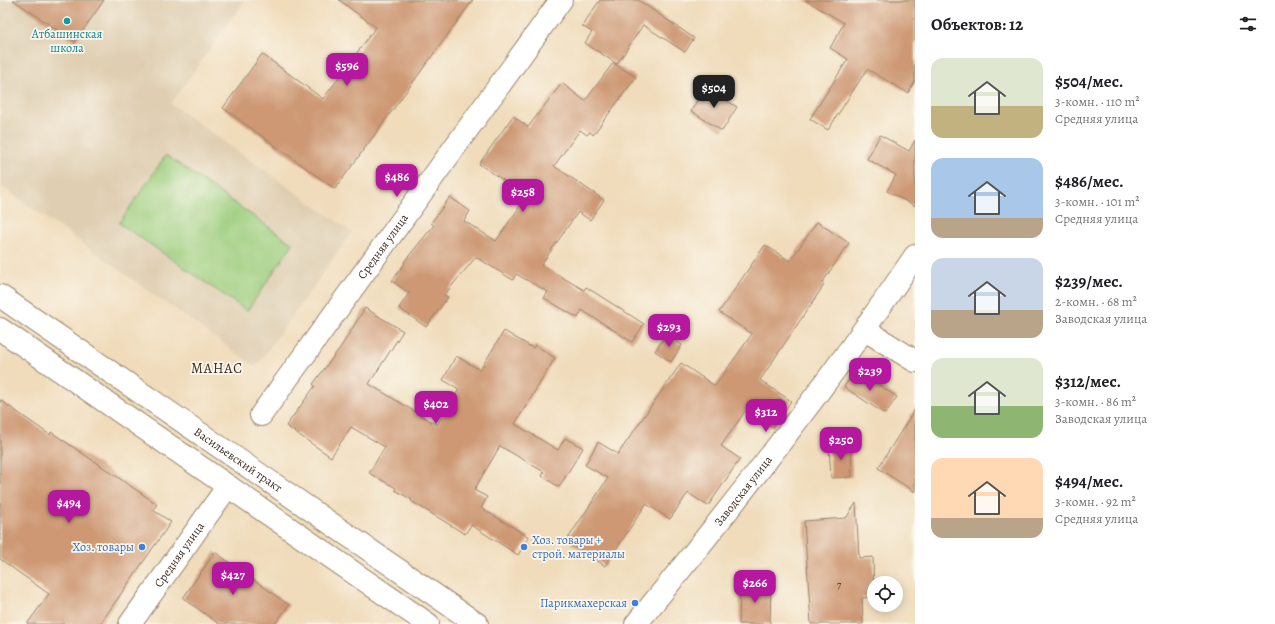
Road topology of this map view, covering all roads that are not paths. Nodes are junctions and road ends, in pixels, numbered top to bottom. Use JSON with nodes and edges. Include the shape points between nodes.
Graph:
{"nodes":[{"id":1,"x":561,"y":0,"type":"edge"},
{"id":2,"x":915,"y":256,"type":"edge"},
{"id":3,"x":0,"y":296,"type":"edge"},
{"id":4,"x":0,"y":330,"type":"edge"},
{"id":5,"x":865,"y":330,"type":"junction"},
{"id":6,"x":915,"y":361,"type":"edge"},
{"id":7,"x":261,"y":415,"type":"dead end"},
{"id":8,"x":228,"y":486,"type":"junction"},
{"id":9,"x":130,"y":624,"type":"edge"},
{"id":10,"x":428,"y":624,"type":"edge"},
{"id":11,"x":477,"y":624,"type":"edge"},
{"id":12,"x":636,"y":624,"type":"edge"}],
"edges":[{"from":1,"to":7,"type":"street","name":"Средняя улица"},
{"from":2,"to":5,"type":"street","name":"Заводская улица"},
{"from":3,"to":11,"type":"street","name":"Васильевский тракт"},
{"from":4,"to":8,"type":"street"},
{"from":5,"to":6,"type":"street"},
{"from":5,"to":12,"type":"street","name":"Заводская улица","via":[[719,524]]},
{"from":8,"to":9,"type":"street","name":"Средняя улица"},
{"from":8,"to":10,"type":"street"}]}
